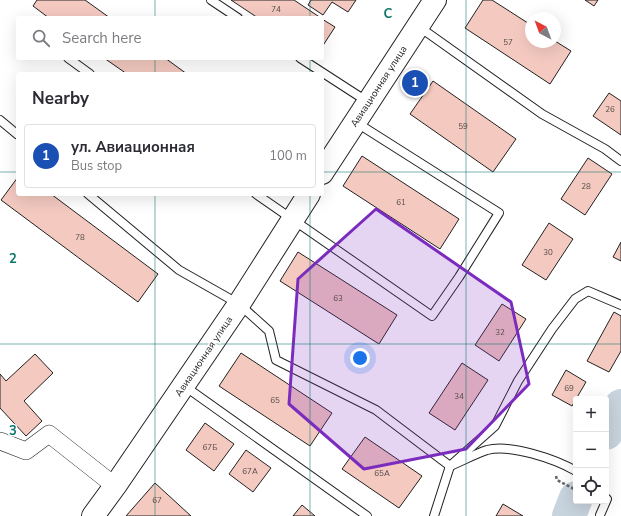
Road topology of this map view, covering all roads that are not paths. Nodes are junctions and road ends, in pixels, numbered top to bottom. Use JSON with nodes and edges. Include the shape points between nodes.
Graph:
{"nodes":[{"id":1,"x":211,"y":0,"type":"edge"},
{"id":2,"x":435,"y":0,"type":"edge"},
{"id":3,"x":235,"y":16,"type":"edge"},
{"id":4,"x":418,"y":26,"type":"junction"},
{"id":5,"x":71,"y":60,"type":"edge"},
{"id":6,"x":303,"y":60,"type":"edge"},
{"id":7,"x":87,"y":72,"type":"edge"},
{"id":8,"x":322,"y":72,"type":"edge"},
{"id":9,"x":324,"y":73,"type":"edge"},
{"id":10,"x":369,"y":102,"type":"junction"},
{"id":11,"x":0,"y":120,"type":"edge"},
{"id":12,"x":355,"y":122,"type":"junction"},
{"id":13,"x":16,"y":133,"type":"edge"},
{"id":14,"x":621,"y":161,"type":"edge"},
{"id":15,"x":324,"y":170,"type":"edge"},
{"id":16,"x":90,"y":196,"type":"edge"},
{"id":17,"x":259,"y":196,"type":"edge"},
{"id":18,"x":307,"y":196,"type":"edge"},
{"id":19,"x":292,"y":220,"type":"junction"},
{"id":20,"x":239,"y":304,"type":"junction"},
{"id":21,"x":621,"y":305,"type":"edge"},
{"id":22,"x":183,"y":385,"type":"junction"},
{"id":23,"x":0,"y":441,"type":"edge"},
{"id":24,"x":450,"y":466,"type":"junction"},
{"id":25,"x":573,"y":470,"type":"edge"},
{"id":26,"x":115,"y":486,"type":"junction"},
{"id":27,"x":605,"y":504,"type":"edge"},
{"id":28,"x":600,"y":515,"type":"dead end"},
{"id":29,"x":93,"y":516,"type":"edge"},
{"id":30,"x":367,"y":516,"type":"edge"},
{"id":31,"x":434,"y":516,"type":"edge"}],
"edges":[{"from":1,"to":3,"type":"lane"},
{"from":2,"to":4,"type":"street","name":"Авиационная улица"},
{"from":4,"to":10,"type":"street","name":"Авиационная улица"},
{"from":4,"to":14,"type":"lane","via":[[542,114],[605,149]]},
{"from":5,"to":7,"type":"lane"},
{"from":6,"to":8,"type":"lane"},
{"from":9,"to":10,"type":"lane"},
{"from":10,"to":12,"type":"street","name":"Авиационная улица"},
{"from":11,"to":13,"type":"lane"},
{"from":12,"to":15,"type":"street","name":"Авиационная улица"},
{"from":12,"to":19,"type":"lane","via":[[499,213],[459,277],[432,316]]},
{"from":16,"to":20,"type":"lane","via":[[179,270]]},
{"from":17,"to":19,"type":"lane"},
{"from":18,"to":19,"type":"street","name":"Авиационная улица"},
{"from":19,"to":20,"type":"street","name":"Авиационная улица"},
{"from":20,"to":22,"type":"street","name":"Авиационная улица"},
{"from":20,"to":24,"type":"lane","via":[[269,331],[276,360],[376,410]]},
{"from":21,"to":24,"type":"lane","via":[[588,291],[575,299],[518,381],[496,426]]},
{"from":22,"to":26,"type":"street","name":"Авиационная улица"},
{"from":22,"to":30,"type":"lane"},
{"from":23,"to":26,"type":"street","via":[[26,451],[49,434]]},
{"from":24,"to":25,"type":"lane","via":[[488,450],[515,449]]},
{"from":24,"to":31,"type":"lane"},
{"from":26,"to":29,"type":"street","name":"Авиационная улица"},
{"from":27,"to":28,"type":"lane"}]}
